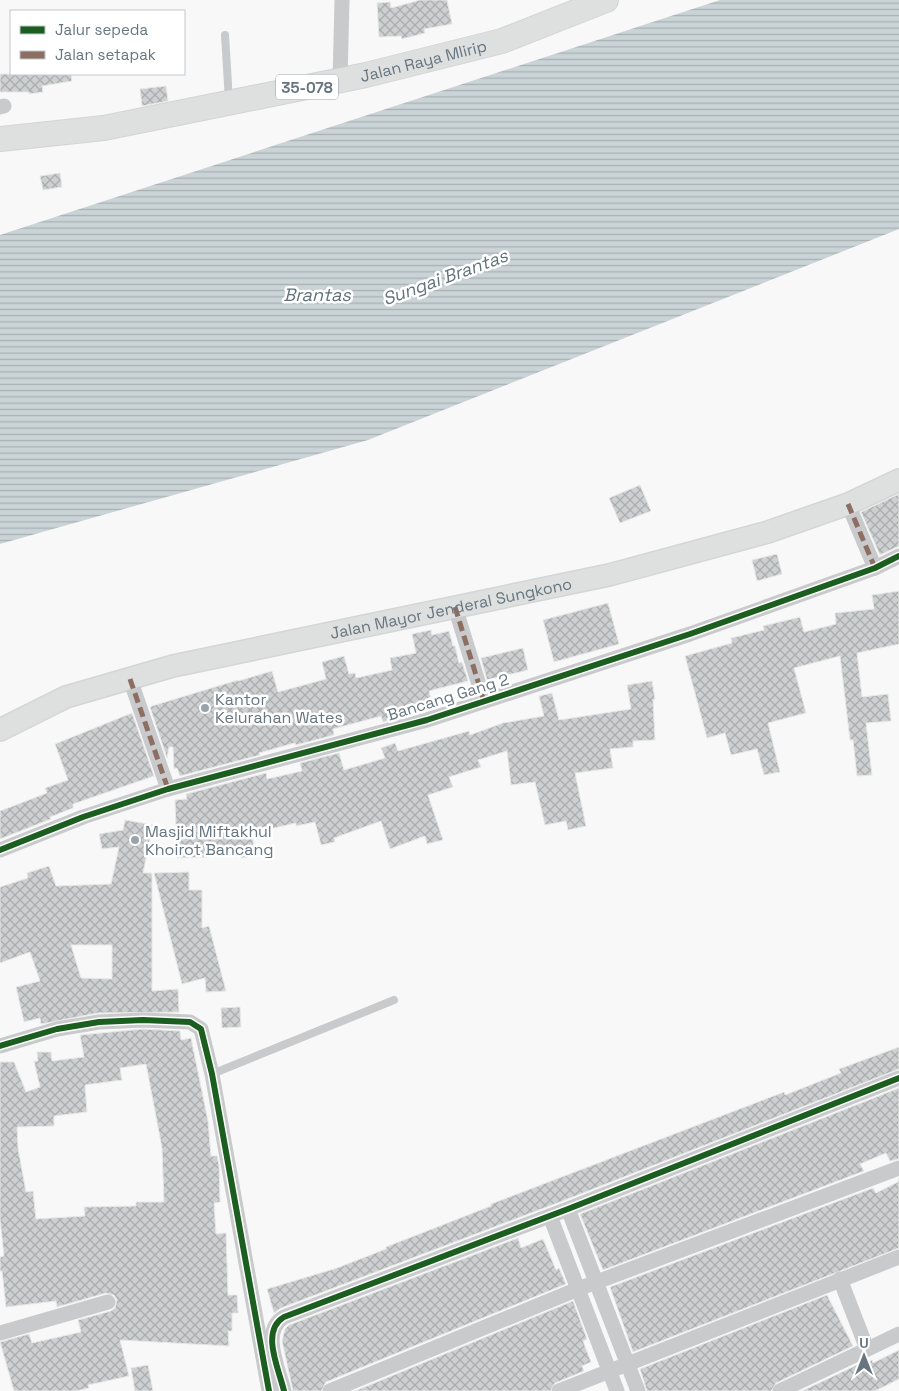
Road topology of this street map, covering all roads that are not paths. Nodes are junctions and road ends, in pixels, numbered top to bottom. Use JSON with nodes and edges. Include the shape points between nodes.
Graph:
{"nodes":[{"id":1,"x":342,"y":0,"type":"edge"},
{"id":2,"x":606,"y":0,"type":"edge"},
{"id":3,"x":225,"y":35,"type":"dead end"},
{"id":4,"x":340,"y":81,"type":"junction"},
{"id":5,"x":229,"y":103,"type":"junction"},
{"id":6,"x":0,"y":139,"type":"edge"},
{"id":7,"x":899,"y":480,"type":"edge"},
{"id":8,"x":848,"y":504,"type":"junction"},
{"id":9,"x":899,"y":556,"type":"edge"},
{"id":10,"x":875,"y":568,"type":"junction"},
{"id":11,"x":455,"y":607,"type":"junction"},
{"id":12,"x":130,"y":679,"type":"junction"},
{"id":13,"x":484,"y":701,"type":"junction"},
{"id":14,"x":0,"y":730,"type":"edge"},
{"id":15,"x":168,"y":789,"type":"junction"},
{"id":16,"x":0,"y":850,"type":"edge"},
{"id":17,"x":394,"y":1000,"type":"dead end"},
{"id":18,"x":0,"y":1046,"type":"edge"},
{"id":19,"x":212,"y":1074,"type":"junction"},
{"id":20,"x":899,"y":1078,"type":"edge"},
{"id":21,"x":899,"y":1168,"type":"edge"},
{"id":22,"x":568,"y":1209,"type":"junction"},
{"id":23,"x":550,"y":1216,"type":"junction"},
{"id":24,"x":899,"y":1257,"type":"edge"},
{"id":25,"x":840,"y":1279,"type":"junction"},
{"id":26,"x":596,"y":1282,"type":"junction"},
{"id":27,"x":578,"y":1289,"type":"junction"},
{"id":28,"x":108,"y":1302,"type":"dead end"},
{"id":29,"x":0,"y":1332,"type":"edge"},
{"id":30,"x":899,"y":1334,"type":"edge"},
{"id":31,"x":867,"y":1349,"type":"junction"},
{"id":32,"x":628,"y":1365,"type":"junction"},
{"id":33,"x":610,"y":1372,"type":"junction"},
{"id":34,"x":269,"y":1391,"type":"edge"},
{"id":35,"x":284,"y":1391,"type":"edge"},
{"id":36,"x":330,"y":1391,"type":"edge"},
{"id":37,"x":559,"y":1391,"type":"edge"},
{"id":38,"x":617,"y":1391,"type":"edge"},
{"id":39,"x":638,"y":1391,"type":"edge"},
{"id":40,"x":780,"y":1391,"type":"edge"}],
"edges":[{"from":1,"to":4,"type":"street"},
{"from":2,"to":4,"type":"main road","name":"Jalan Raya Mlirip","number":"35-078","via":[[502,41]]},
{"from":3,"to":5,"type":"lane"},
{"from":4,"to":5,"type":"main road","name":"Jalan Raya Mlirip","number":"35-078"},
{"from":5,"to":6,"type":"main road","name":"Jalan Raya Mlirip","number":"35-078","via":[[104,128]]},
{"from":7,"to":8,"type":"main road","name":"Jalan Mayor Jenderal Sungkono"},
{"from":8,"to":10,"type":"street"},
{"from":8,"to":11,"type":"main road","name":"Jalan Mayor Jenderal Sungkono","via":[[768,532],[609,575]]},
{"from":9,"to":10,"type":"street","name":"Bancang Gang 2"},
{"from":10,"to":13,"type":"street","name":"Bancang Gang 2","via":[[690,634]]},
{"from":11,"to":12,"type":"main road","name":"Jalan Mayor Jenderal Sungkono","via":[[173,666]]},
{"from":11,"to":13,"type":"street"},
{"from":12,"to":14,"type":"main road","name":"Jalan Mayor Jenderal Sungkono","via":[[66,697]]},
{"from":12,"to":15,"type":"street"},
{"from":13,"to":15,"type":"street","name":"Bancang Gang 2","via":[[427,720]]},
{"from":15,"to":16,"type":"street","name":"Bancang Gang 2","via":[[83,817]]},
{"from":17,"to":19,"type":"lane"},
{"from":18,"to":19,"type":"street","via":[[57,1028],[86,1023],[143,1020],[196,1025],[204,1035]]},
{"from":19,"to":34,"type":"street"},
{"from":20,"to":22,"type":"street"},
{"from":21,"to":26,"type":"street"},
{"from":22,"to":23,"type":"street"},
{"from":22,"to":26,"type":"street"},
{"from":23,"to":27,"type":"street"},
{"from":23,"to":35,"type":"street","via":[[277,1321],[271,1336]]},
{"from":24,"to":25,"type":"street"},
{"from":25,"to":31,"type":"street"},
{"from":25,"to":32,"type":"street"},
{"from":26,"to":27,"type":"street"},
{"from":26,"to":32,"type":"street"},
{"from":27,"to":33,"type":"street"},
{"from":27,"to":36,"type":"street"},
{"from":28,"to":29,"type":"street"},
{"from":30,"to":31,"type":"street"},
{"from":31,"to":40,"type":"street"},
{"from":32,"to":33,"type":"street"},
{"from":32,"to":39,"type":"street"},
{"from":33,"to":37,"type":"street"},
{"from":33,"to":38,"type":"street"}]}
